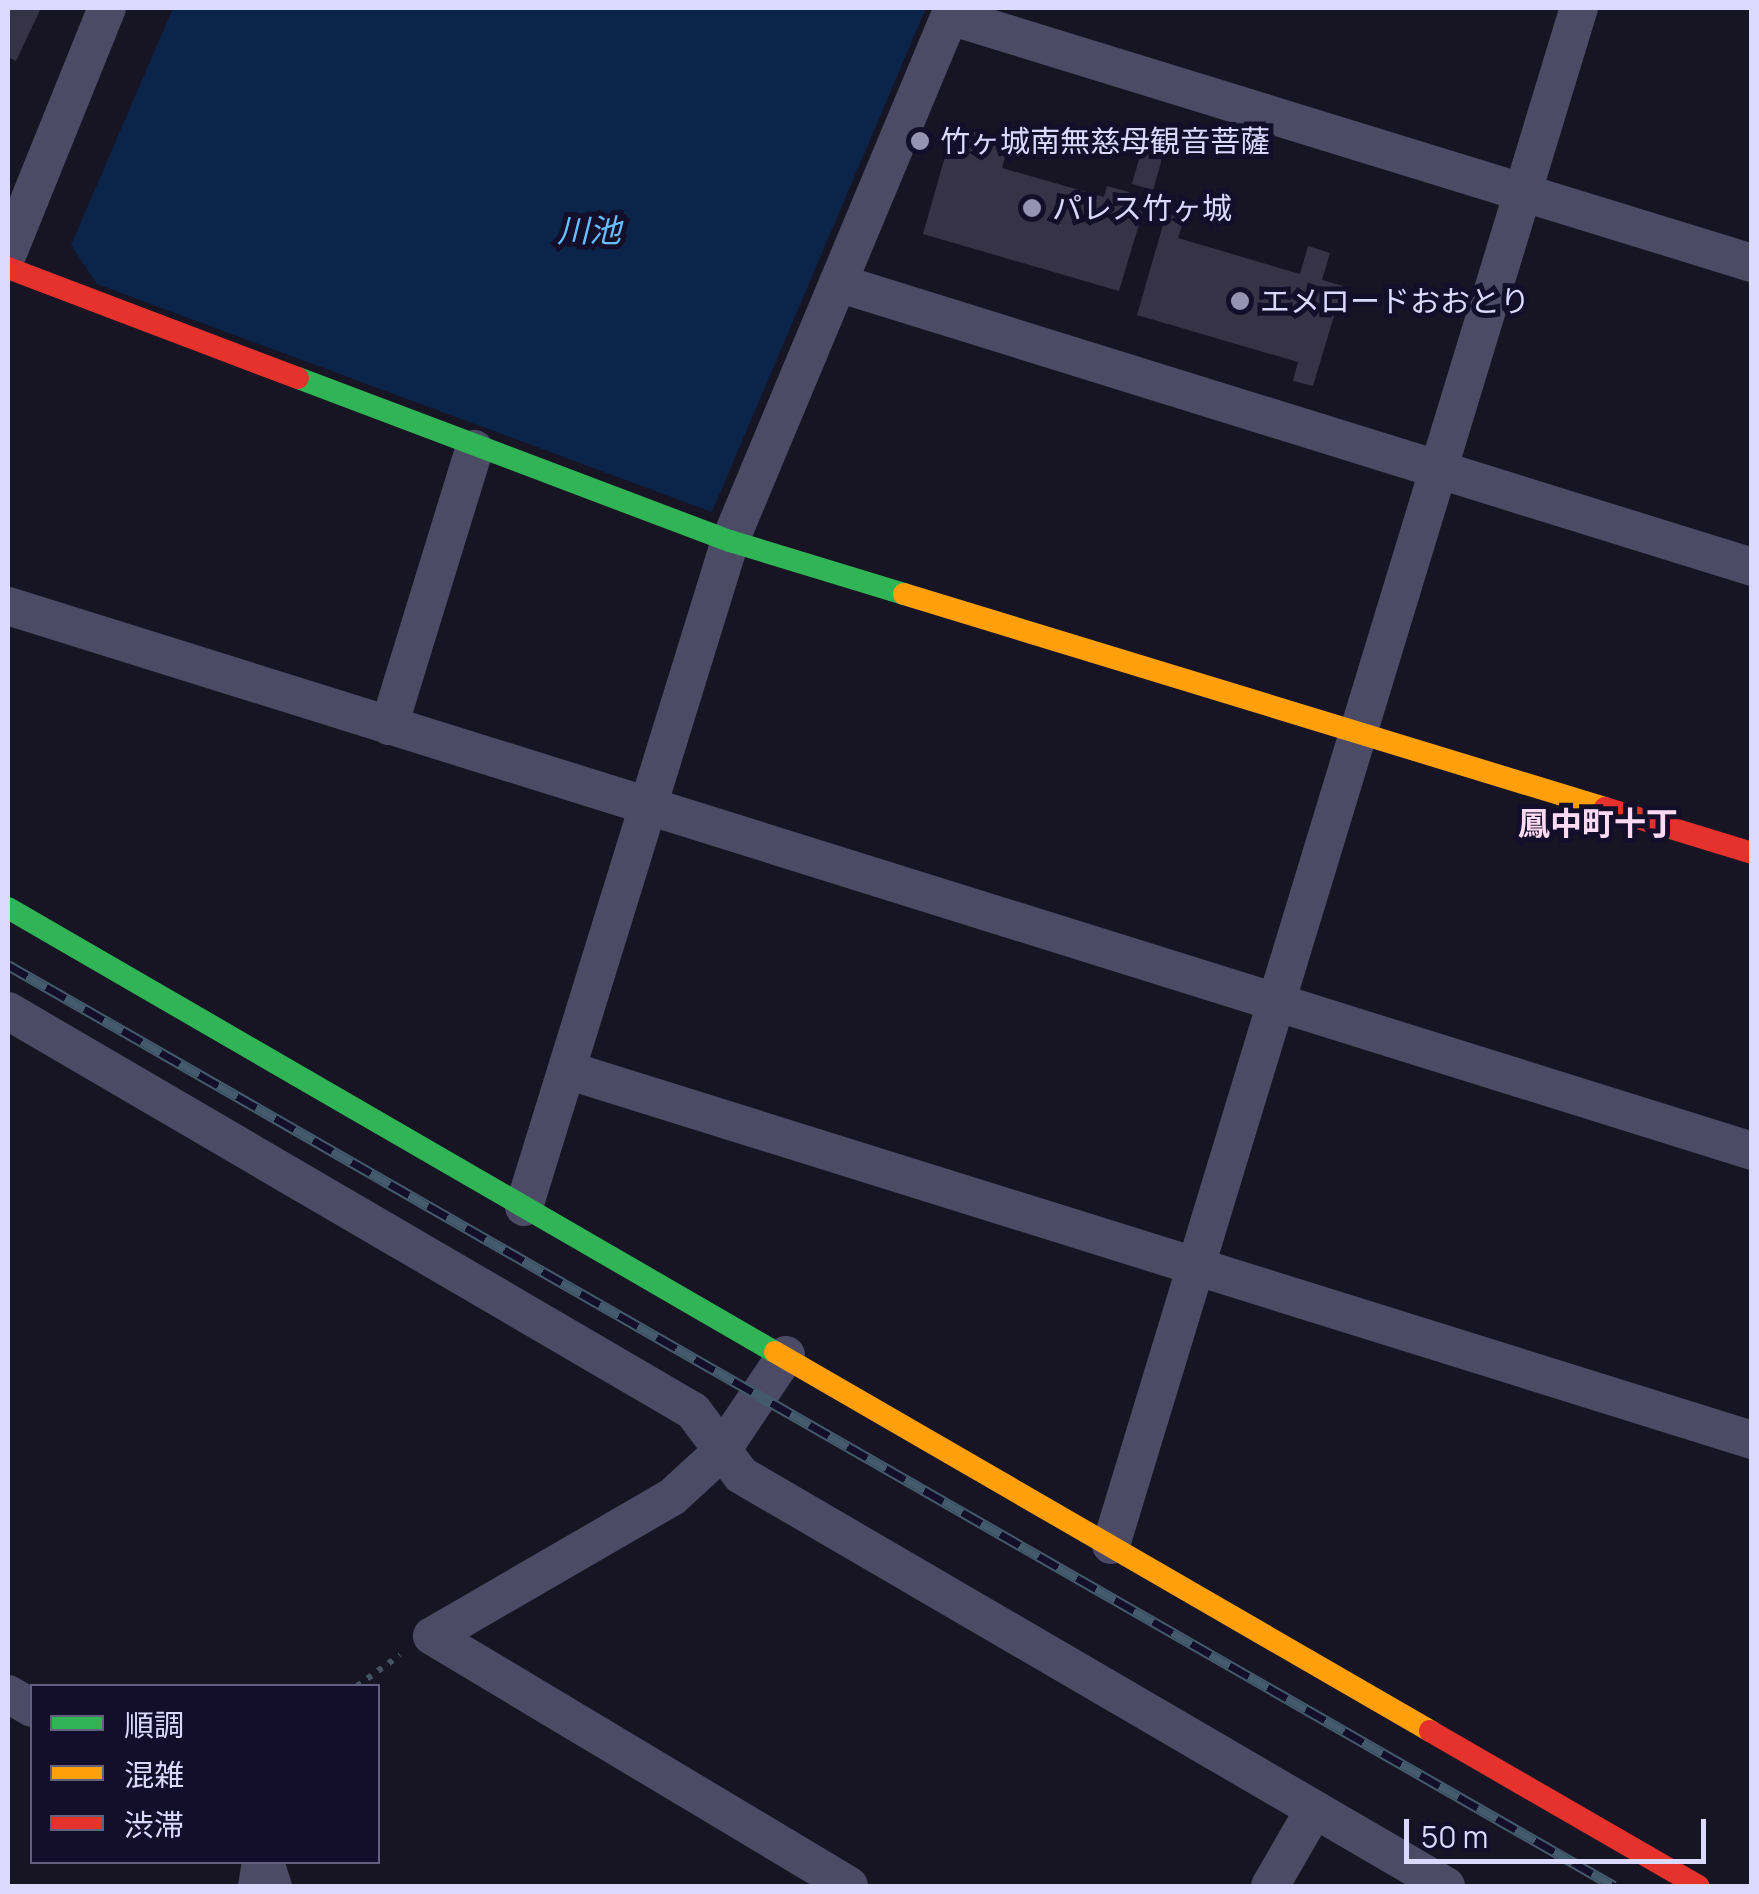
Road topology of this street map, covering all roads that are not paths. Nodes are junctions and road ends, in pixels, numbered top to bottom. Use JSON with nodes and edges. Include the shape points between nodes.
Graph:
{"nodes":[{"id":1,"x":107,"y":8,"type":"edge"},
{"id":2,"x":1579,"y":8,"type":"edge"},
{"id":3,"x":952,"y":12,"type":"edge"},
{"id":4,"x":1524,"y":192,"type":"junction"},
{"id":5,"x":8,"y":254,"type":"edge"},
{"id":6,"x":1752,"y":263,"type":"edge"},
{"id":7,"x":8,"y":268,"type":"edge"},
{"id":8,"x":838,"y":283,"type":"junction"},
{"id":9,"x":474,"y":448,"type":"junction"},
{"id":10,"x":1441,"y":470,"type":"junction"},
{"id":11,"x":730,"y":541,"type":"junction"},
{"id":12,"x":1752,"y":567,"type":"edge"},
{"id":13,"x":8,"y":606,"type":"edge"},
{"id":14,"x":389,"y":726,"type":"junction"},
{"id":15,"x":1362,"y":732,"type":"junction"},
{"id":16,"x":649,"y":808,"type":"junction"},
{"id":17,"x":1752,"y":853,"type":"edge"},
{"id":18,"x":8,"y":908,"type":"edge"},
{"id":19,"x":1280,"y":1004,"type":"junction"},
{"id":20,"x":8,"y":1011,"type":"edge"},
{"id":21,"x":567,"y":1070,"type":"junction"},
{"id":22,"x":1752,"y":1151,"type":"edge"},
{"id":23,"x":524,"y":1206,"type":"junction"},
{"id":24,"x":1197,"y":1271,"type":"junction"},
{"id":25,"x":786,"y":1356,"type":"junction"},
{"id":26,"x":1752,"y":1440,"type":"edge"},
{"id":27,"x":720,"y":1453,"type":"junction"},
{"id":28,"x":1111,"y":1545,"type":"junction"},
{"id":29,"x":8,"y":1694,"type":"edge"},
{"id":30,"x":30,"y":1707,"type":"edge"},
{"id":31,"x":1314,"y":1810,"type":"junction"},
{"id":32,"x":849,"y":1886,"type":"edge"},
{"id":33,"x":1270,"y":1886,"type":"edge"},
{"id":34,"x":1446,"y":1886,"type":"edge"},
{"id":35,"x":1698,"y":1886,"type":"edge"}],
"edges":[{"from":1,"to":5,"type":"street"},
{"from":2,"to":4,"type":"street"},
{"from":3,"to":4,"type":"street"},
{"from":3,"to":8,"type":"street"},
{"from":4,"to":6,"type":"street"},
{"from":4,"to":10,"type":"street"},
{"from":7,"to":9,"type":"street"},
{"from":8,"to":10,"type":"street"},
{"from":8,"to":11,"type":"street"},
{"from":9,"to":11,"type":"street"},
{"from":9,"to":14,"type":"street"},
{"from":10,"to":12,"type":"street"},
{"from":10,"to":15,"type":"street"},
{"from":11,"to":15,"type":"street"},
{"from":11,"to":16,"type":"street"},
{"from":13,"to":14,"type":"street"},
{"from":14,"to":16,"type":"street"},
{"from":15,"to":17,"type":"street"},
{"from":15,"to":19,"type":"street"},
{"from":16,"to":19,"type":"street"},
{"from":16,"to":21,"type":"street"},
{"from":18,"to":23,"type":"street"},
{"from":19,"to":22,"type":"street"},
{"from":19,"to":24,"type":"street"},
{"from":20,"to":27,"type":"street","via":[[693,1411]]},
{"from":21,"to":23,"type":"street"},
{"from":21,"to":24,"type":"street"},
{"from":23,"to":25,"type":"street"},
{"from":24,"to":26,"type":"street"},
{"from":24,"to":28,"type":"street"},
{"from":25,"to":27,"type":"street"},
{"from":25,"to":28,"type":"street"},
{"from":27,"to":31,"type":"street","via":[[741,1476]]},
{"from":27,"to":32,"type":"street","via":[[672,1496],[432,1636]]},
{"from":28,"to":35,"type":"street"},
{"from":29,"to":30,"type":"street"},
{"from":31,"to":33,"type":"street"},
{"from":31,"to":34,"type":"street"}]}
